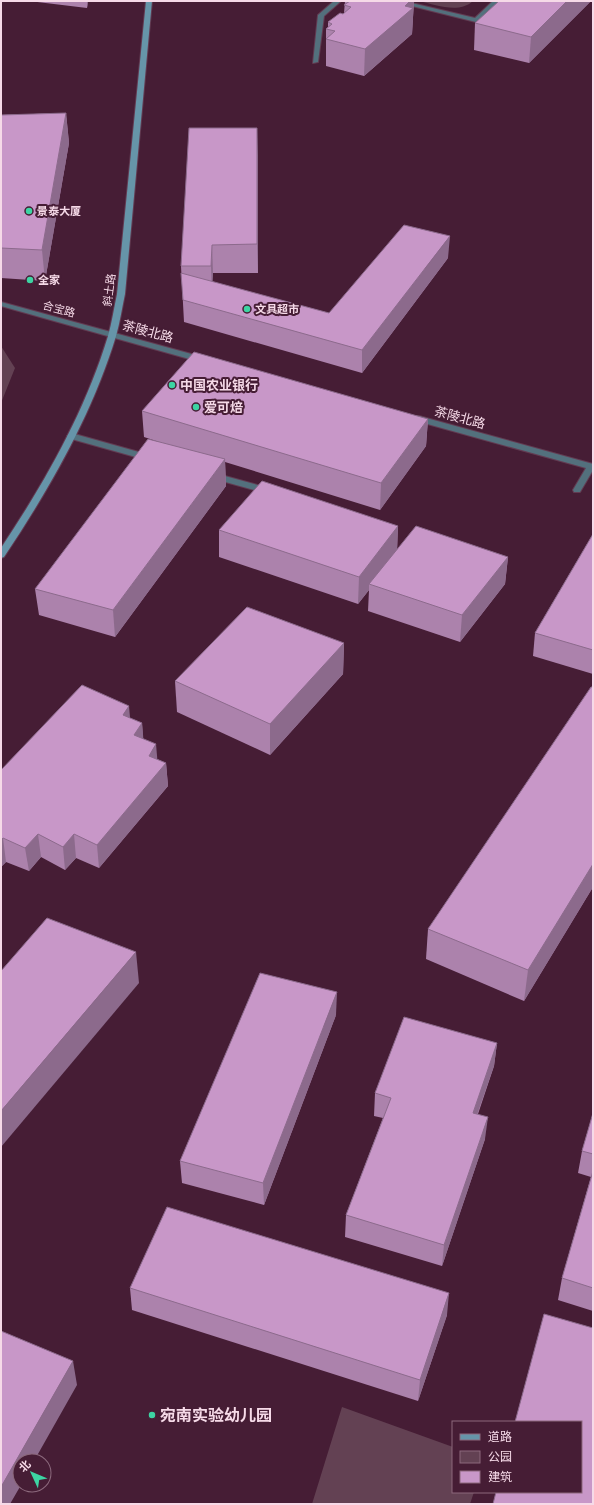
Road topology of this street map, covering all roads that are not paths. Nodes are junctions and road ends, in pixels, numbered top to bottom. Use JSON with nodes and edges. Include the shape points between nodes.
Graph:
{"nodes":[{"id":1,"x":149,"y":1,"type":"edge"},
{"id":2,"x":338,"y":1,"type":"edge"},
{"id":3,"x":395,"y":1,"type":"edge"},
{"id":4,"x":497,"y":1,"type":"edge"},
{"id":5,"x":315,"y":62,"type":"dead end"},
{"id":6,"x":1,"y":304,"type":"edge"},
{"id":7,"x":112,"y":335,"type":"junction"},
{"id":8,"x":211,"y":362,"type":"edge"},
{"id":9,"x":409,"y":416,"type":"edge"},
{"id":10,"x":71,"y":436,"type":"junction"},
{"id":11,"x":161,"y":461,"type":"edge"},
{"id":12,"x":592,"y":467,"type":"edge"},
{"id":13,"x":205,"y":473,"type":"edge"},
{"id":14,"x":258,"y":488,"type":"edge"},
{"id":15,"x":576,"y":490,"type":"dead end"},
{"id":16,"x":1,"y":555,"type":"edge"}],
"edges":[{"from":1,"to":7,"type":"main road","name":"斜土路","via":[[120,294]]},
{"from":2,"to":5,"type":"street","via":[[320,15]]},
{"from":3,"to":4,"type":"street","via":[[476,20]]},
{"from":6,"to":7,"type":"street","name":"合宝路"},
{"from":7,"to":8,"type":"street","name":"茶陵北路"},
{"from":7,"to":10,"type":"main road","name":"斜土路","via":[[93,388]]},
{"from":9,"to":12,"type":"street","name":"茶陵北路"},
{"from":10,"to":11,"type":"street"},
{"from":10,"to":16,"type":"main road","name":"斜土路"},
{"from":12,"to":15,"type":"street"},
{"from":13,"to":14,"type":"street"}]}
